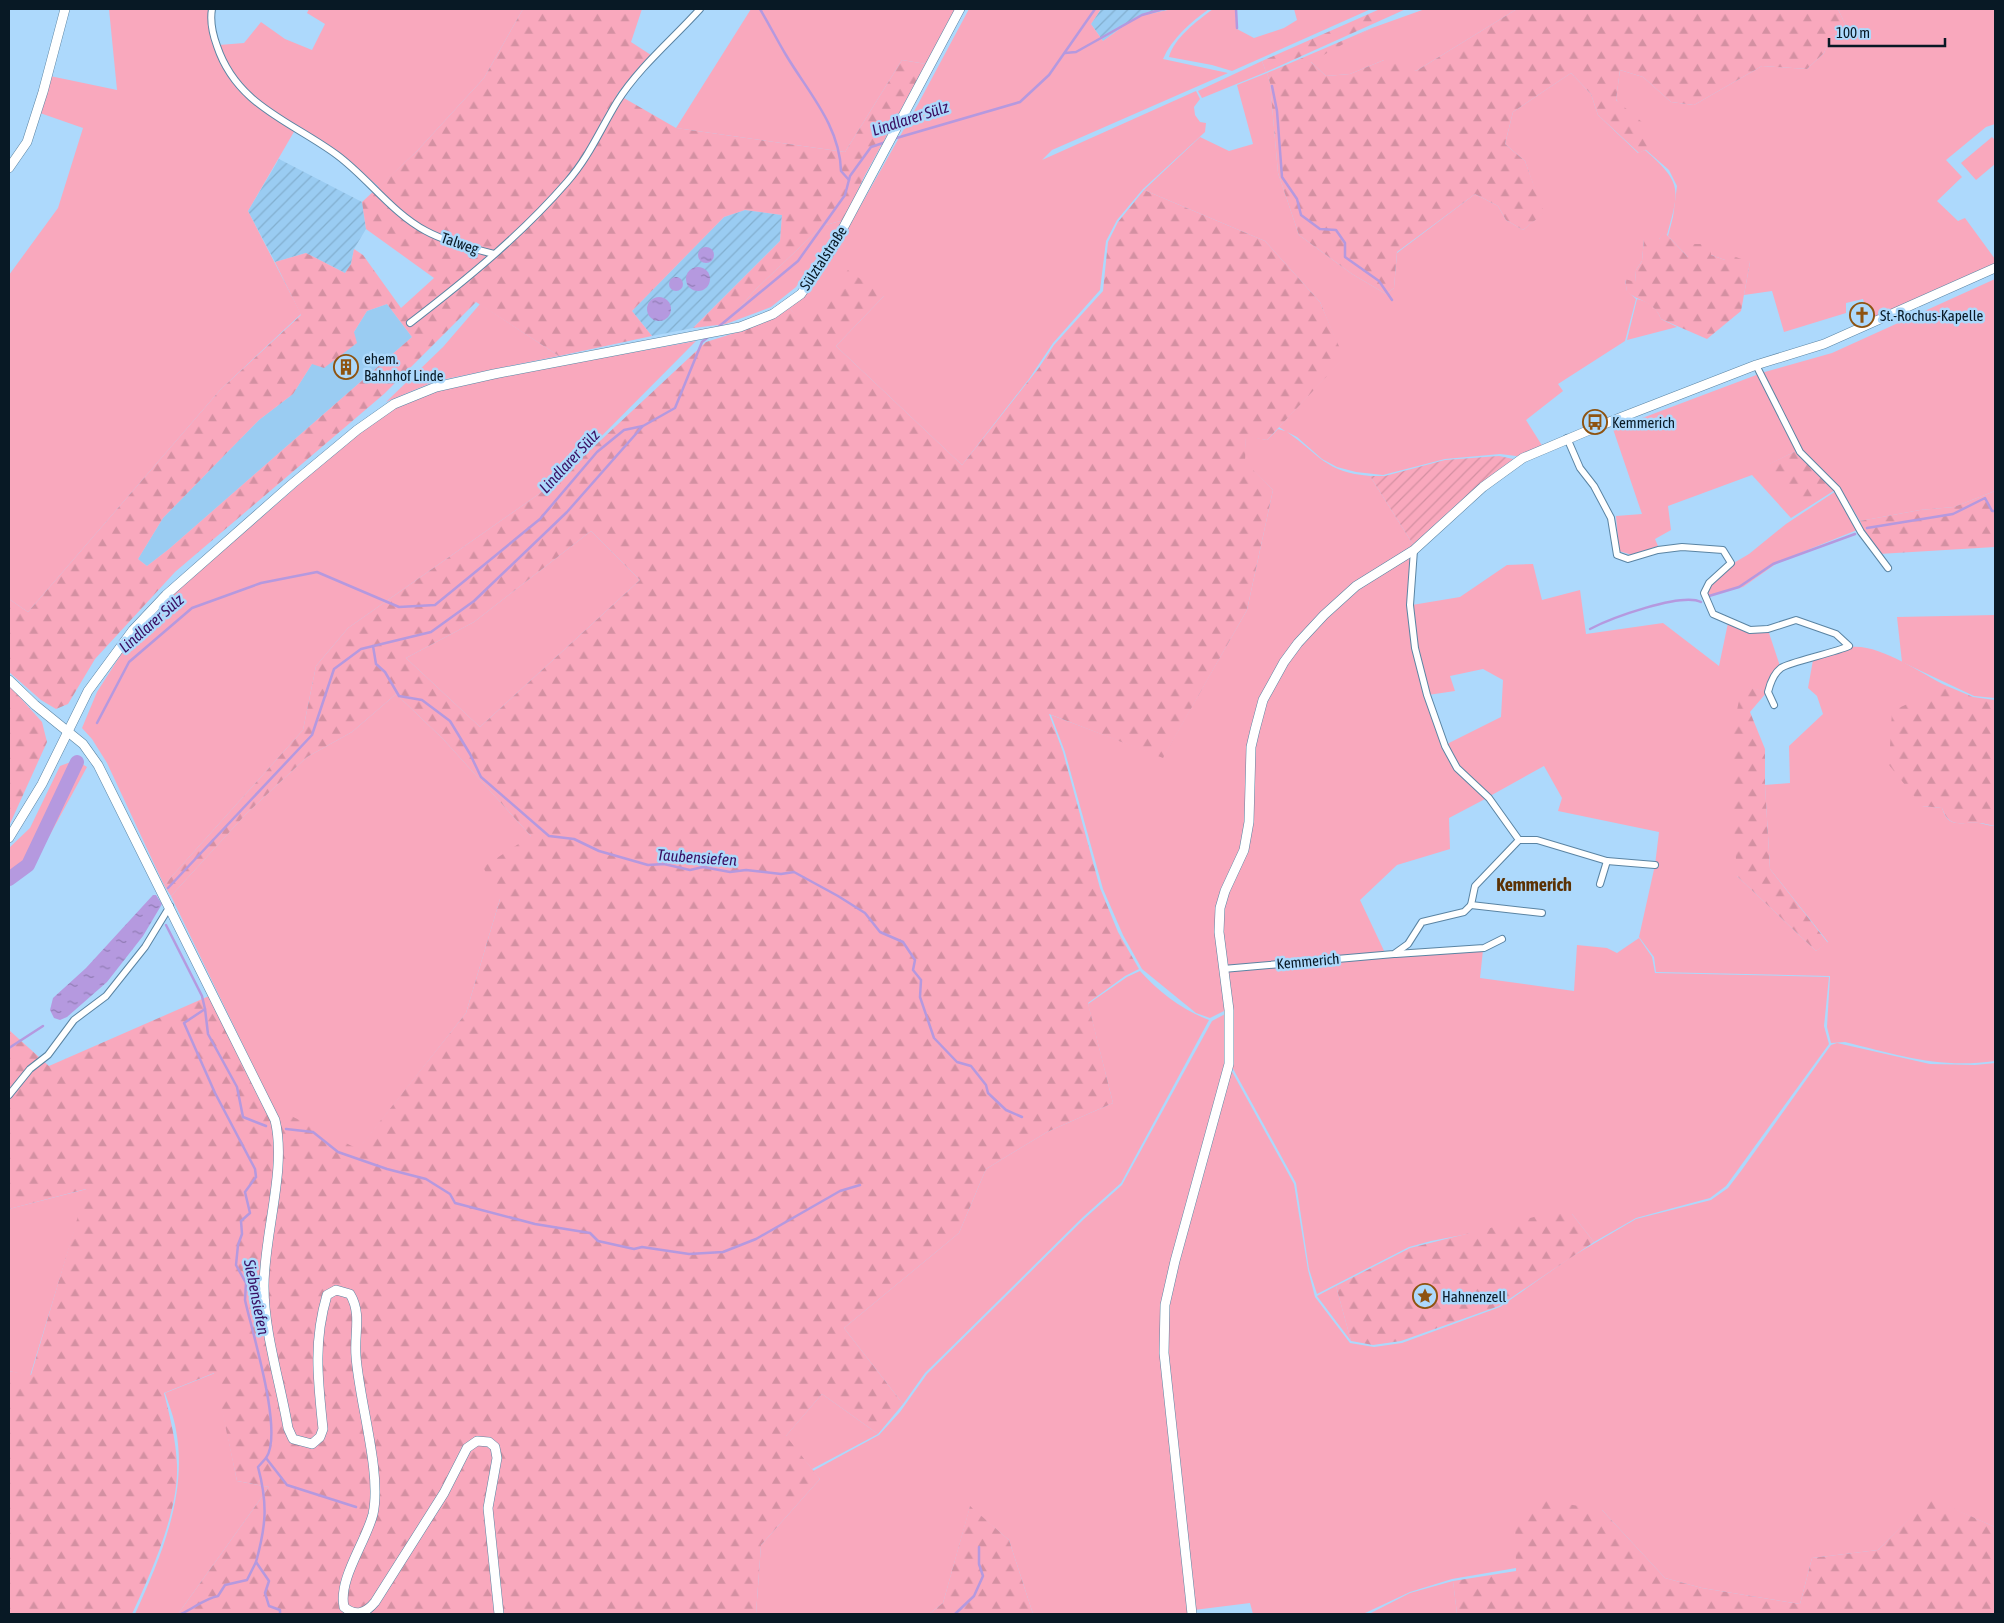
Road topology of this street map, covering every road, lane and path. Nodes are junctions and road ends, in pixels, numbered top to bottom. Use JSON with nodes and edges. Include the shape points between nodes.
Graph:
{"nodes":[{"id":1,"x":65,"y":9,"type":"edge"},
{"id":2,"x":212,"y":9,"type":"edge"},
{"id":3,"x":700,"y":9,"type":"edge"},
{"id":4,"x":960,"y":9,"type":"edge"},
{"id":5,"x":9,"y":168,"type":"edge"},
{"id":6,"x":494,"y":254,"type":"junction"},
{"id":7,"x":1995,"y":268,"type":"edge"},
{"id":8,"x":410,"y":323,"type":"dead end"},
{"id":9,"x":1756,"y":365,"type":"junction"},
{"id":10,"x":1567,"y":438,"type":"junction"},
{"id":11,"x":1414,"y":550,"type":"junction"},
{"id":12,"x":1888,"y":568,"type":"dead end"},
{"id":13,"x":9,"y":680,"type":"edge"},
{"id":14,"x":1774,"y":705,"type":"dead end"},
{"id":15,"x":68,"y":732,"type":"junction"},
{"id":16,"x":9,"y":838,"type":"edge"},
{"id":17,"x":1519,"y":840,"type":"junction"},
{"id":18,"x":1607,"y":861,"type":"junction"},
{"id":19,"x":1655,"y":864,"type":"dead end"},
{"id":20,"x":1600,"y":884,"type":"dead end"},
{"id":21,"x":170,"y":906,"type":"junction"},
{"id":22,"x":1471,"y":906,"type":"junction"},
{"id":23,"x":1542,"y":913,"type":"dead end"},
{"id":24,"x":1502,"y":939,"type":"dead end"},
{"id":25,"x":1394,"y":954,"type":"junction"},
{"id":26,"x":1223,"y":969,"type":"junction"},
{"id":27,"x":9,"y":1096,"type":"edge"},
{"id":28,"x":499,"y":1614,"type":"edge"},
{"id":29,"x":1192,"y":1614,"type":"edge"}],
"edges":[{"from":1,"to":5,"type":"street","via":[[44,92],[27,142]]},
{"from":2,"to":6,"type":"street","name":"Talweg","via":[[215,41],[226,70],[242,90],[265,110],[318,141],[427,232]]},
{"from":3,"to":6,"type":"street","name":"Talweg","via":[[631,82],[588,156],[568,181],[532,221]]},
{"from":4,"to":15,"type":"street","name":"Sülztalstraße","via":[[832,250],[801,294],[774,314],[723,331],[436,387],[394,404],[357,430],[166,595],[133,630],[88,691]]},
{"from":6,"to":8,"type":"street"},
{"from":7,"to":9,"type":"street","via":[[1824,344]]},
{"from":9,"to":10,"type":"street"},
{"from":9,"to":12,"type":"street","via":[[1800,452],[1837,489],[1861,532]]},
{"from":10,"to":11,"type":"street","via":[[1508,467]]},
{"from":10,"to":14,"type":"street","via":[[1580,468],[1611,518],[1617,555],[1628,559],[1682,546],[1723,550],[1731,563],[1709,583],[1704,593],[1713,614],[1750,630],[1768,629],[1796,620],[1836,634],[1849,646],[1835,653],[1781,667],[1768,692]]},
{"from":11,"to":17,"type":"street","via":[[1410,605],[1415,648],[1445,746],[1457,768],[1489,798]]},
{"from":11,"to":26,"type":"street","via":[[1356,586],[1324,615],[1284,662],[1263,700],[1251,746],[1244,850],[1224,891],[1220,908]]},
{"from":13,"to":15,"type":"street"},
{"from":15,"to":16,"type":"street","name":"Sülztalstraße","via":[[25,815]]},
{"from":15,"to":21,"type":"street","via":[[83,744],[98,765]]},
{"from":17,"to":18,"type":"street","via":[[1537,840]]},
{"from":17,"to":22,"type":"street","via":[[1475,886]]},
{"from":18,"to":19,"type":"street"},
{"from":18,"to":20,"type":"street"},
{"from":21,"to":27,"type":"street","via":[[145,947],[106,996],[74,1020],[48,1055],[30,1069]]},
{"from":21,"to":28,"type":"street","via":[[275,1120],[279,1135],[264,1286],[267,1322],[293,1439],[312,1444],[323,1429],[316,1358],[320,1319],[327,1295],[336,1290],[350,1294],[357,1305],[356,1355],[374,1483],[373,1514],[343,1592],[344,1607],[351,1613],[361,1613],[375,1602],[444,1493],[467,1448],[477,1441],[495,1446],[497,1458],[488,1508]]},
{"from":22,"to":23,"type":"street"},
{"from":22,"to":25,"type":"street","via":[[1464,912],[1422,922],[1408,944]]},
{"from":24,"to":25,"type":"street","name":"Kemmerich","via":[[1484,948]]},
{"from":25,"to":26,"type":"street","name":"Kemmerich"},
{"from":26,"to":29,"type":"street","via":[[1229,1010],[1230,1064],[1165,1305],[1164,1353]]}]}
